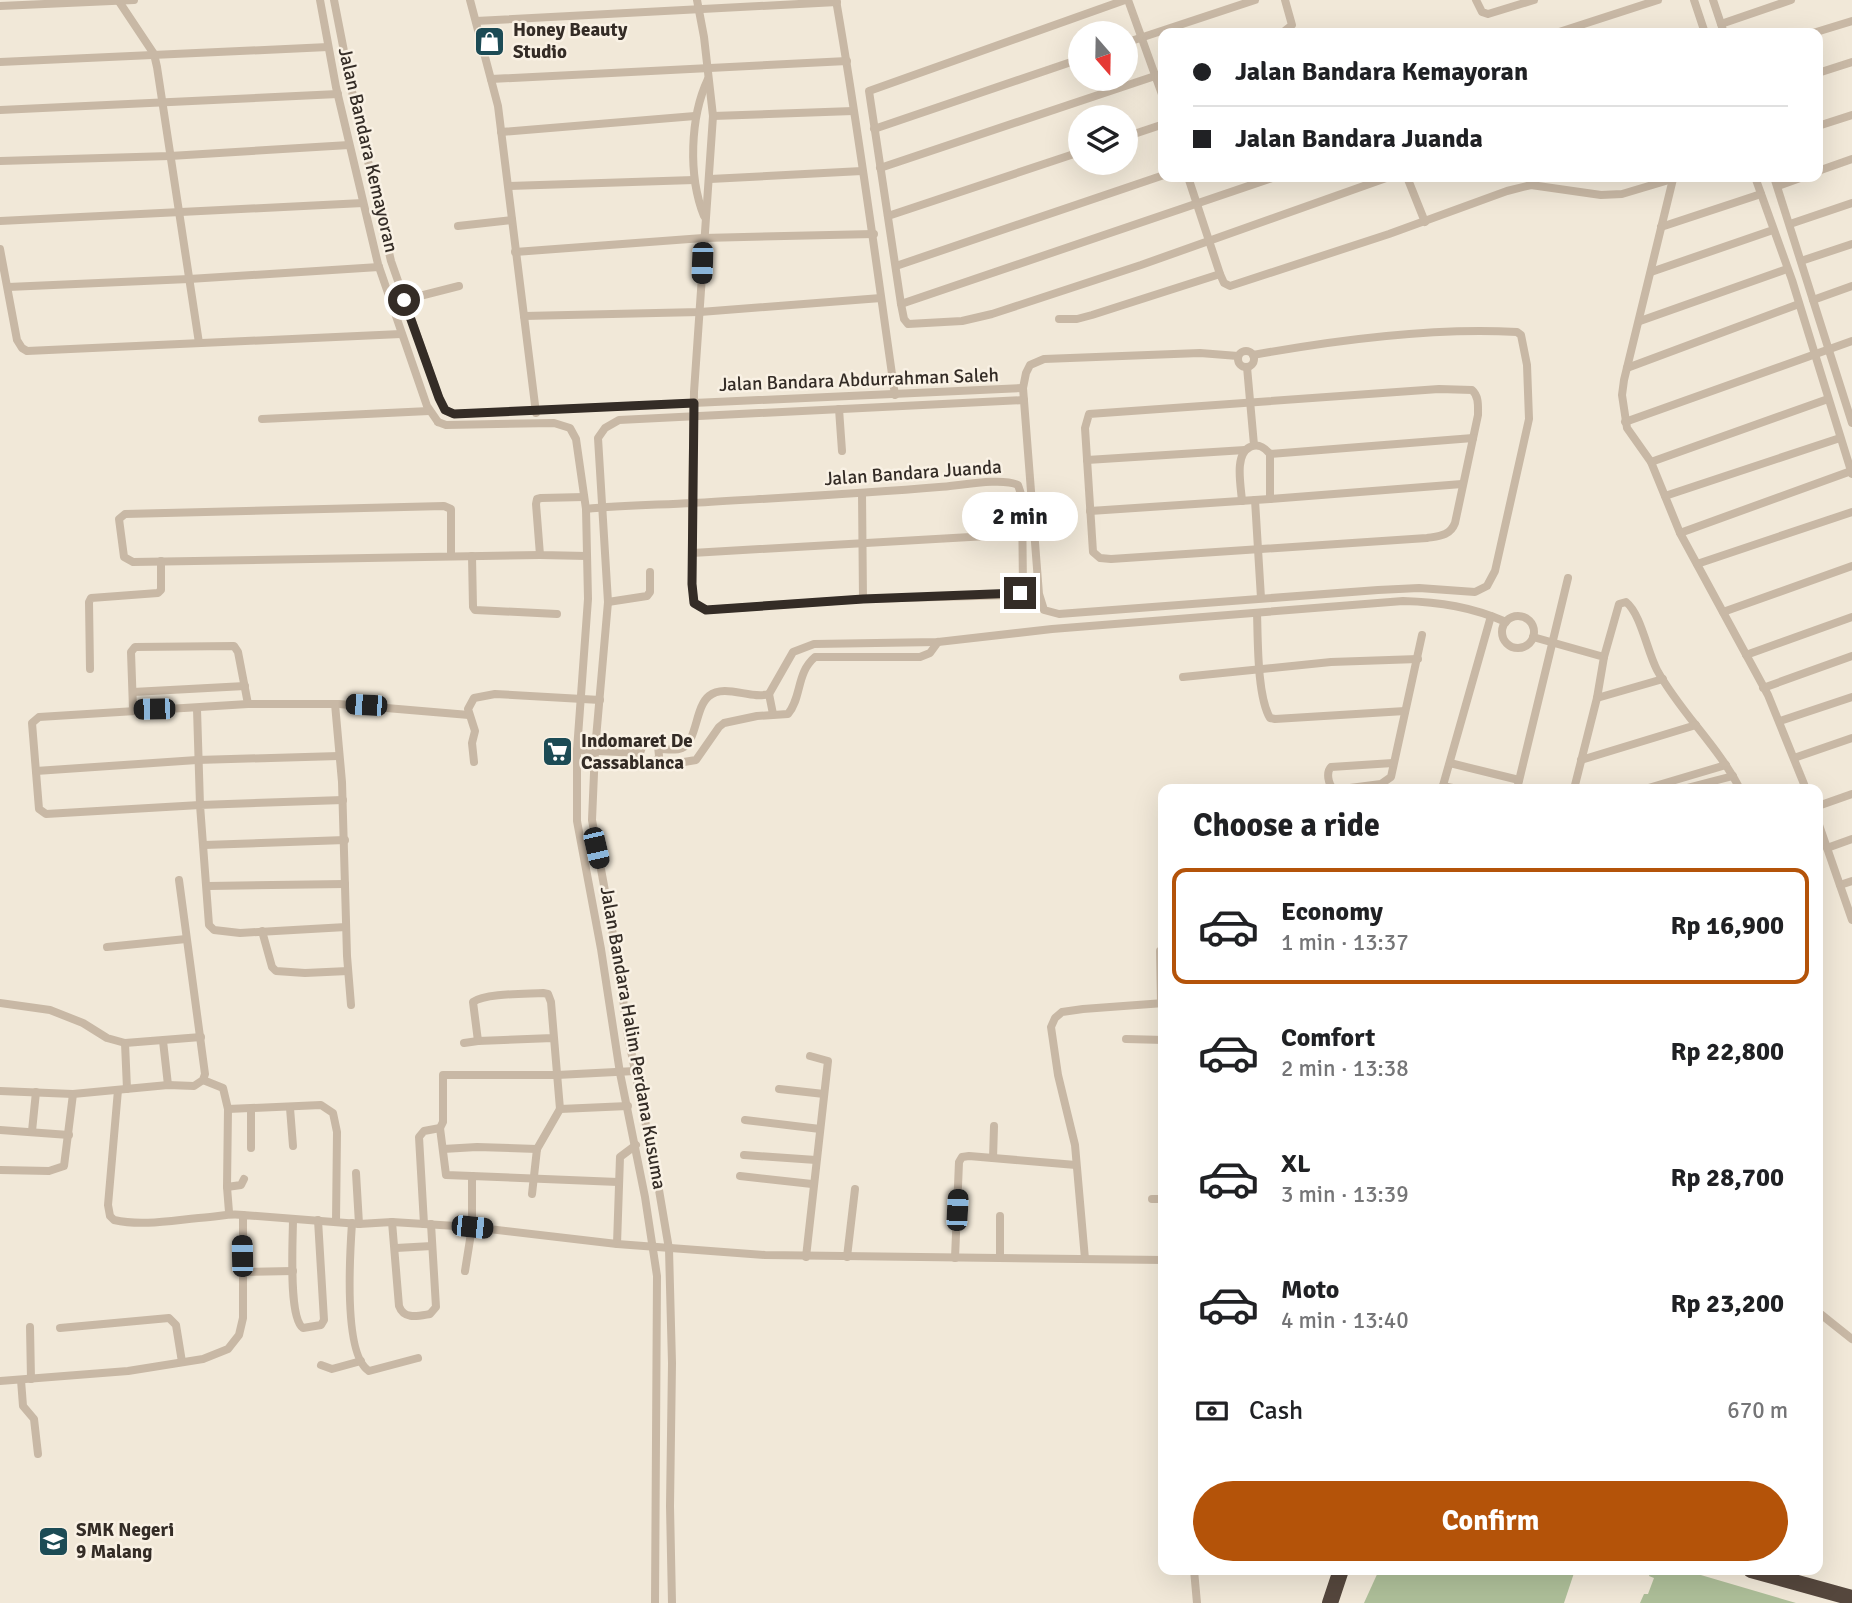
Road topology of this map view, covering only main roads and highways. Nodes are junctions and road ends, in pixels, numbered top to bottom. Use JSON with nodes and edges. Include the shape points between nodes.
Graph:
{"nodes":[{"id":1,"x":1339,"y":1575,"type":"edge"},
{"id":2,"x":1769,"y":1575,"type":"edge"},
{"id":3,"x":1852,"y":1598,"type":"edge"},
{"id":4,"x":1330,"y":1603,"type":"edge"}],
"edges":[{"from":1,"to":4,"type":"highway"},
{"from":2,"to":3,"type":"highway"}]}
